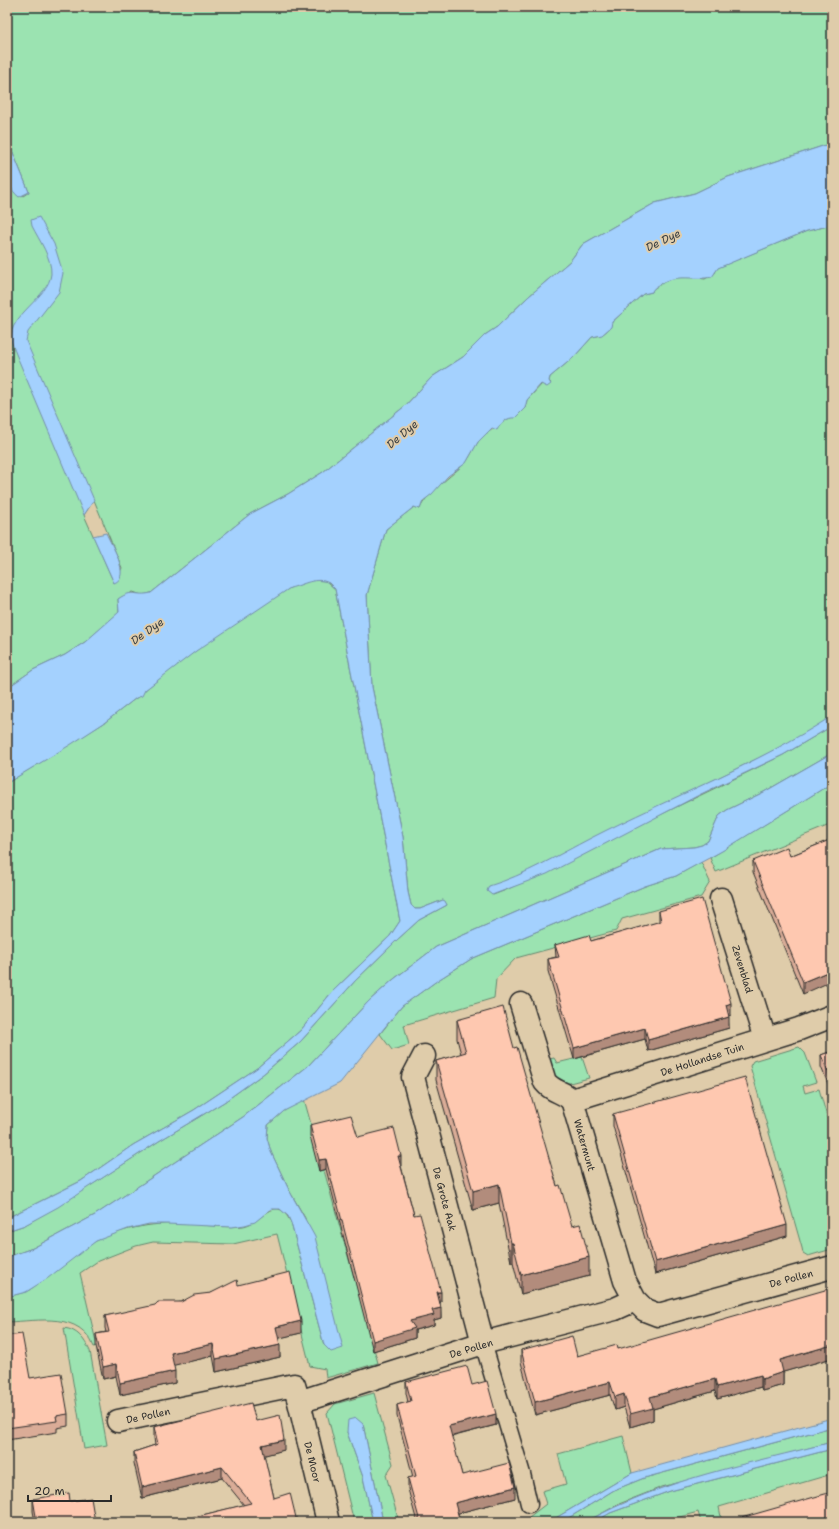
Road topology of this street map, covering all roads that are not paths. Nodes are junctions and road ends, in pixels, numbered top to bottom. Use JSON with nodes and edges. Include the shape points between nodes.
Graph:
{"nodes":[{"id":1,"x":721,"y":899,"type":"dead end"},
{"id":2,"x":521,"y":1004,"type":"dead end"},
{"id":3,"x":832,"y":1016,"type":"edge"},
{"id":4,"x":765,"y":1039,"type":"junction"},
{"id":5,"x":424,"y":1056,"type":"dead end"},
{"id":6,"x":572,"y":1100,"type":"junction"},
{"id":7,"x":832,"y":1267,"type":"edge"},
{"id":8,"x":635,"y":1300,"type":"junction"},
{"id":9,"x":483,"y":1344,"type":"junction"},
{"id":10,"x":299,"y":1402,"type":"junction"},
{"id":11,"x":118,"y":1421,"type":"dead end"},
{"id":12,"x":529,"y":1504,"type":"dead end"},
{"id":13,"x":328,"y":1522,"type":"edge"}],
"edges":[{"from":1,"to":4,"type":"street","name":"Zevenblad"},
{"from":2,"to":6,"type":"street","via":[[545,1082],[555,1091],[564,1092]]},
{"from":3,"to":4,"type":"street","name":"De Hollandse Tuin"},
{"from":4,"to":6,"type":"street","name":"De Hollandse Tuin"},
{"from":5,"to":9,"type":"street","name":"De Grote Aak","via":[[413,1077]]},
{"from":6,"to":8,"type":"street","name":"Watermunt","via":[[624,1282]]},
{"from":7,"to":8,"type":"street","name":"De Pollen","via":[[658,1315],[646,1310]]},
{"from":8,"to":9,"type":"street","name":"De Pollen","via":[[615,1309]]},
{"from":9,"to":10,"type":"street","name":"De Pollen"},
{"from":9,"to":12,"type":"lane"},
{"from":10,"to":11,"type":"street","name":"De Pollen","via":[[294,1385]]},
{"from":10,"to":13,"type":"street","name":"De Moor"}]}
